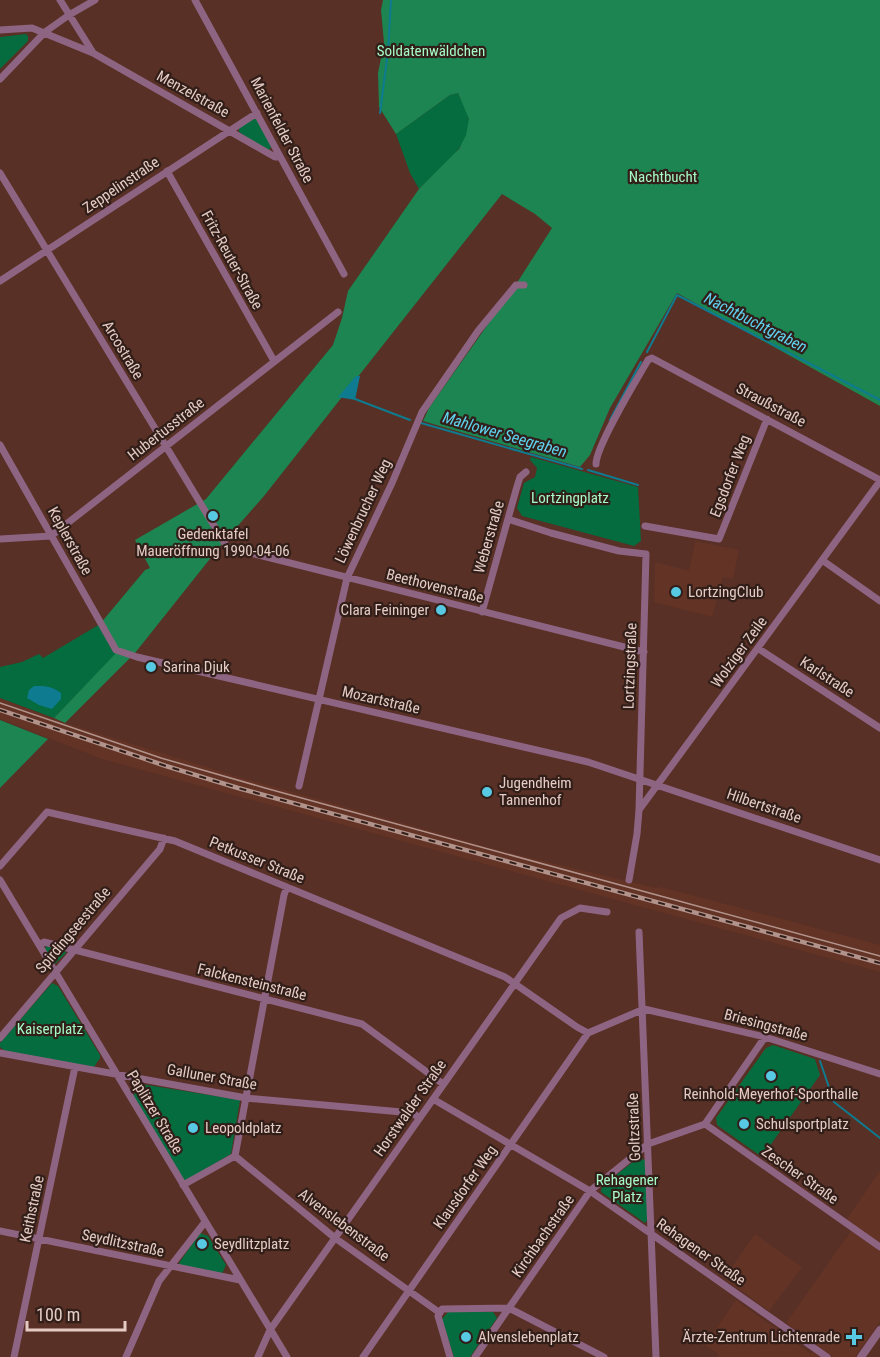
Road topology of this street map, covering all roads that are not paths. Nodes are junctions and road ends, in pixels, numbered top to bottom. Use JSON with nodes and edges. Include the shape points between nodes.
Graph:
{"nodes":[{"id":1,"x":60,"y":0,"type":"edge"},
{"id":2,"x":95,"y":0,"type":"edge"},
{"id":3,"x":195,"y":0,"type":"edge"},
{"id":4,"x":69,"y":15,"type":"junction"},
{"id":5,"x":0,"y":30,"type":"edge"},
{"id":6,"x":45,"y":32,"type":"junction"},
{"id":7,"x":93,"y":53,"type":"junction"},
{"id":8,"x":0,"y":79,"type":"edge"},
{"id":9,"x":257,"y":113,"type":"junction"},
{"id":10,"x":229,"y":130,"type":"junction"},
{"id":11,"x":280,"y":157,"type":"junction"},
{"id":12,"x":167,"y":171,"type":"junction"},
{"id":13,"x":0,"y":173,"type":"edge"},
{"id":14,"x":48,"y":250,"type":"junction"},
{"id":15,"x":344,"y":274,"type":"dead end"},
{"id":16,"x":0,"y":281,"type":"edge"},
{"id":17,"x":524,"y":285,"type":"dead end"},
{"id":18,"x":338,"y":312,"type":"dead end"},
{"id":19,"x":274,"y":361,"type":"junction"},
{"id":20,"x":767,"y":419,"type":"junction"},
{"id":21,"x":0,"y":446,"type":"edge"},
{"id":22,"x":165,"y":446,"type":"junction"},
{"id":23,"x":596,"y":464,"type":"dead end"},
{"id":24,"x":526,"y":472,"type":"dead end"},
{"id":25,"x":880,"y":480,"type":"edge"},
{"id":26,"x":508,"y":519,"type":"junction"},
{"id":27,"x":645,"y":526,"type":"dead end"},
{"id":28,"x":51,"y":536,"type":"junction"},
{"id":29,"x":0,"y":540,"type":"edge"},
{"id":30,"x":223,"y":541,"type":"joint"},
{"id":31,"x":822,"y":560,"type":"junction"},
{"id":32,"x":347,"y":578,"type":"junction"},
{"id":33,"x":880,"y":601,"type":"edge"},
{"id":34,"x":482,"y":612,"type":"junction"},
{"id":35,"x":759,"y":649,"type":"junction"},
{"id":36,"x":116,"y":650,"type":"joint"},
{"id":37,"x":644,"y":652,"type":"junction"},
{"id":38,"x":319,"y":699,"type":"junction"},
{"id":39,"x":880,"y":728,"type":"edge"},
{"id":40,"x":640,"y":779,"type":"junction"},
{"id":41,"x":659,"y":784,"type":"junction"},
{"id":42,"x":299,"y":786,"type":"dead end"},
{"id":43,"x":639,"y":810,"type":"junction"},
{"id":44,"x":164,"y":838,"type":"junction"},
{"id":45,"x":880,"y":860,"type":"edge"},
{"id":46,"x":0,"y":866,"type":"edge"},
{"id":47,"x":0,"y":880,"type":"edge"},
{"id":48,"x":629,"y":880,"type":"dead end"},
{"id":49,"x":287,"y":887,"type":"junction"},
{"id":50,"x":607,"y":912,"type":"dead end"},
{"id":51,"x":639,"y":932,"type":"dead end"},
{"id":52,"x":39,"y":945,"type":"junction"},
{"id":53,"x":75,"y":950,"type":"junction"},
{"id":54,"x":55,"y":973,"type":"junction"},
{"id":55,"x":515,"y":983,"type":"junction"},
{"id":56,"x":264,"y":1000,"type":"junction"},
{"id":57,"x":644,"y":1009,"type":"junction"},
{"id":58,"x":588,"y":1033,"type":"junction"},
{"id":59,"x":765,"y":1037,"type":"junction"},
{"id":60,"x":0,"y":1038,"type":"edge"},
{"id":61,"x":0,"y":1053,"type":"edge"},
{"id":62,"x":75,"y":1067,"type":"junction"},
{"id":63,"x":880,"y":1074,"type":"edge"},
{"id":64,"x":117,"y":1075,"type":"junction"},
{"id":65,"x":443,"y":1084,"type":"junction"},
{"id":66,"x":246,"y":1098,"type":"junction"},
{"id":67,"x":433,"y":1099,"type":"junction"},
{"id":68,"x":419,"y":1118,"type":"junction"},
{"id":69,"x":705,"y":1124,"type":"junction"},
{"id":70,"x":511,"y":1144,"type":"junction"},
{"id":71,"x":648,"y":1144,"type":"junction"},
{"id":72,"x":235,"y":1156,"type":"junction"},
{"id":73,"x":183,"y":1185,"type":"junction"},
{"id":74,"x":590,"y":1191,"type":"junction"},
{"id":75,"x":205,"y":1222,"type":"junction"},
{"id":76,"x":0,"y":1231,"type":"edge"},
{"id":77,"x":651,"y":1233,"type":"junction"},
{"id":78,"x":335,"y":1238,"type":"junction"},
{"id":79,"x":39,"y":1239,"type":"junction"},
{"id":80,"x":880,"y":1247,"type":"edge"},
{"id":81,"x":168,"y":1267,"type":"junction"},
{"id":82,"x":240,"y":1280,"type":"junction"},
{"id":83,"x":409,"y":1290,"type":"junction"},
{"id":84,"x":509,"y":1308,"type":"junction"},
{"id":85,"x":440,"y":1312,"type":"junction"},
{"id":86,"x":270,"y":1330,"type":"junction"},
{"id":87,"x":880,"y":1330,"type":"edge"},
{"id":88,"x":14,"y":1357,"type":"edge"},
{"id":89,"x":126,"y":1357,"type":"edge"},
{"id":90,"x":258,"y":1357,"type":"edge"},
{"id":91,"x":287,"y":1357,"type":"edge"},
{"id":92,"x":363,"y":1357,"type":"edge"},
{"id":93,"x":450,"y":1357,"type":"edge"},
{"id":94,"x":475,"y":1357,"type":"edge"},
{"id":95,"x":604,"y":1357,"type":"edge"},
{"id":96,"x":656,"y":1357,"type":"edge"},
{"id":97,"x":827,"y":1357,"type":"edge"},
{"id":98,"x":861,"y":1357,"type":"edge"}],
"edges":[{"from":1,"to":4,"type":"street","name":"Menzelstraße"},
{"from":2,"to":4,"type":"street"},
{"from":3,"to":9,"type":"street","name":"Marienfelder Straße"},
{"from":4,"to":6,"type":"street"},
{"from":4,"to":7,"type":"street","name":"Menzelstraße"},
{"from":5,"to":6,"type":"street","name":"Menzelstraße","via":[[32,28]]},
{"from":6,"to":7,"type":"street","name":"Menzelstraße"},
{"from":6,"to":8,"type":"street"},
{"from":7,"to":10,"type":"street","name":"Menzelstraße"},
{"from":9,"to":10,"type":"street","name":"Zeppelinstraße"},
{"from":9,"to":11,"type":"street","name":"Marienfelder Straße"},
{"from":10,"to":11,"type":"street","name":"Menzelstraße"},
{"from":10,"to":12,"type":"street","name":"Zeppelinstraße"},
{"from":11,"to":15,"type":"street","name":"Marienfelder Straße"},
{"from":12,"to":14,"type":"street","name":"Zeppelinstraße"},
{"from":12,"to":19,"type":"street","name":"Fritz-Reuter-Straße"},
{"from":13,"to":14,"type":"street","name":"Arcostraße"},
{"from":14,"to":16,"type":"street","name":"Zeppelinstraße"},
{"from":14,"to":22,"type":"street","name":"Arcostraße"},
{"from":17,"to":32,"type":"street","name":"Löwenbrucher Weg","via":[[516,285],[485,322],[422,411]]},
{"from":18,"to":19,"type":"street","name":"Hubertusstraße"},
{"from":19,"to":22,"type":"street","name":"Hubertusstraße"},
{"from":20,"to":23,"type":"street","name":"Straußstraße","via":[[656,358],[648,360]]},
{"from":20,"to":25,"type":"street","name":"Straußstraße"},
{"from":20,"to":27,"type":"street","name":"Egsdorfer Weg","via":[[719,539]]},
{"from":21,"to":28,"type":"street","name":"Keplerstraße"},
{"from":22,"to":28,"type":"street","name":"Hubertusstraße"},
{"from":22,"to":30,"type":"street","name":"Arcostraße"},
{"from":24,"to":26,"type":"street","name":"Weberstraße","via":[[520,477]]},
{"from":25,"to":31,"type":"street","name":"Wolziger Zeile"},
{"from":26,"to":34,"type":"street","name":"Weberstraße"},
{"from":26,"to":37,"type":"street","name":"Lortzingstraße","via":[[619,551],[646,554]]},
{"from":28,"to":29,"type":"street"},
{"from":28,"to":36,"type":"street","name":"Keplerstraße"},
{"from":30,"to":32,"type":"street","name":"Beethovenstraße","via":[[230,549]]},
{"from":31,"to":33,"type":"street"},
{"from":31,"to":35,"type":"street","name":"Wolziger Zeile"},
{"from":32,"to":34,"type":"street","name":"Beethovenstraße"},
{"from":32,"to":38,"type":"street","name":"Löwenbrucher Weg"},
{"from":34,"to":37,"type":"street","name":"Beethovenstraße"},
{"from":35,"to":39,"type":"street","name":"Karlstraße"},
{"from":35,"to":41,"type":"street","name":"Wolziger Zeile"},
{"from":36,"to":38,"type":"street","name":"Mozartstraße"},
{"from":37,"to":40,"type":"street","name":"Lortzingstraße"},
{"from":38,"to":40,"type":"street","name":"Mozartstraße","via":[[588,762]]},
{"from":38,"to":42,"type":"street","name":"Löwenbrucher Weg"},
{"from":40,"to":41,"type":"street","name":"Hilbertstraße"},
{"from":40,"to":43,"type":"street"},
{"from":41,"to":43,"type":"street","name":"Wolziger Zeile"},
{"from":41,"to":45,"type":"street","name":"Hilbertstraße"},
{"from":43,"to":48,"type":"street"},
{"from":44,"to":46,"type":"street","name":"Petkusser Straße","via":[[47,812]]},
{"from":44,"to":49,"type":"street","name":"Petkusser Straße"},
{"from":44,"to":53,"type":"street","name":"Spirdingseestraße","via":[[160,849]]},
{"from":47,"to":52,"type":"street","name":"Paplitzer Straße"},
{"from":49,"to":55,"type":"street","name":"Petkusser Straße"},
{"from":49,"to":56,"type":"street"},
{"from":50,"to":55,"type":"street","name":"Horstwalder Straße","via":[[579,908],[564,915]]},
{"from":51,"to":57,"type":"street","name":"Goltzstraße"},
{"from":52,"to":53,"type":"street","name":"Falckensteinstraße","via":[[44,942]]},
{"from":52,"to":54,"type":"street","name":"Paplitzer Straße"},
{"from":53,"to":54,"type":"street","name":"Spirdingseestraße"},
{"from":53,"to":56,"type":"street","name":"Falckensteinstraße"},
{"from":54,"to":60,"type":"street","name":"Spirdingseestraße"},
{"from":54,"to":64,"type":"street","name":"Paplitzer Straße"},
{"from":55,"to":58,"type":"street","name":"Petkusser Straße"},
{"from":55,"to":65,"type":"street","name":"Horstwalder Straße"},
{"from":56,"to":65,"type":"street","name":"Falckensteinstraße","via":[[362,1024]]},
{"from":56,"to":66,"type":"street"},
{"from":57,"to":58,"type":"street"},
{"from":57,"to":59,"type":"street","name":"Briesingstraße"},
{"from":57,"to":71,"type":"street","name":"Goltzstraße"},
{"from":58,"to":70,"type":"street","name":"Klausdorfer Weg"},
{"from":59,"to":63,"type":"street","name":"Briesingstraße"},
{"from":59,"to":69,"type":"street"},
{"from":61,"to":62,"type":"street","name":"Galluner Straße"},
{"from":62,"to":64,"type":"street","name":"Galluner Straße"},
{"from":62,"to":79,"type":"street","name":"Keithstraße"},
{"from":64,"to":66,"type":"street","name":"Galluner Straße"},
{"from":64,"to":73,"type":"street","name":"Paplitzer Straße"},
{"from":65,"to":67,"type":"street","name":"Horstwalder Straße"},
{"from":66,"to":68,"type":"street","name":"Galluner Straße","via":[[412,1113]]},
{"from":66,"to":72,"type":"street"},
{"from":67,"to":68,"type":"street","name":"Horstwalder Straße"},
{"from":67,"to":70,"type":"street","name":"Rehagener Straße"},
{"from":68,"to":78,"type":"street","name":"Horstwalder Straße"},
{"from":69,"to":71,"type":"street","name":"Kirchbachstraße"},
{"from":69,"to":80,"type":"street","name":"Zescher Straße"},
{"from":70,"to":74,"type":"street","name":"Rehagener Straße"},
{"from":70,"to":83,"type":"street","name":"Klausdorfer Weg"},
{"from":71,"to":74,"type":"street","name":"Kirchbachstraße"},
{"from":71,"to":77,"type":"street","name":"Goltzstraße"},
{"from":72,"to":73,"type":"street"},
{"from":72,"to":78,"type":"street","name":"Alvenslebenstraße"},
{"from":73,"to":75,"type":"street","name":"Paplitzer Straße"},
{"from":74,"to":77,"type":"street","name":"Rehagener Straße"},
{"from":74,"to":84,"type":"street","name":"Kirchbachstraße"},
{"from":75,"to":81,"type":"street"},
{"from":75,"to":82,"type":"street","name":"Paplitzer Straße"},
{"from":76,"to":79,"type":"street","name":"Seydlitzstraße"},
{"from":77,"to":96,"type":"street","name":"Goltzstraße"},
{"from":77,"to":97,"type":"street","name":"Rehagener Straße"},
{"from":78,"to":83,"type":"street","name":"Alvenslebenstraße"},
{"from":78,"to":86,"type":"street","name":"Horstwalder Straße"},
{"from":79,"to":81,"type":"street","name":"Seydlitzstraße"},
{"from":79,"to":88,"type":"street","name":"Keithstraße"},
{"from":81,"to":82,"type":"street","name":"Seydlitzstraße"},
{"from":81,"to":89,"type":"street"},
{"from":82,"to":86,"type":"street","name":"Paplitzer Straße"},
{"from":83,"to":85,"type":"street","name":"Alvenslebenstraße"},
{"from":83,"to":92,"type":"street","name":"Klausdorfer Weg"},
{"from":84,"to":85,"type":"street"},
{"from":84,"to":94,"type":"street","name":"Kirchbachstraße"},
{"from":84,"to":95,"type":"street"},
{"from":85,"to":93,"type":"street"},
{"from":86,"to":90,"type":"street","name":"Horstwalder Straße"},
{"from":86,"to":91,"type":"street","name":"Paplitzer Straße"},
{"from":87,"to":98,"type":"street"}]}
